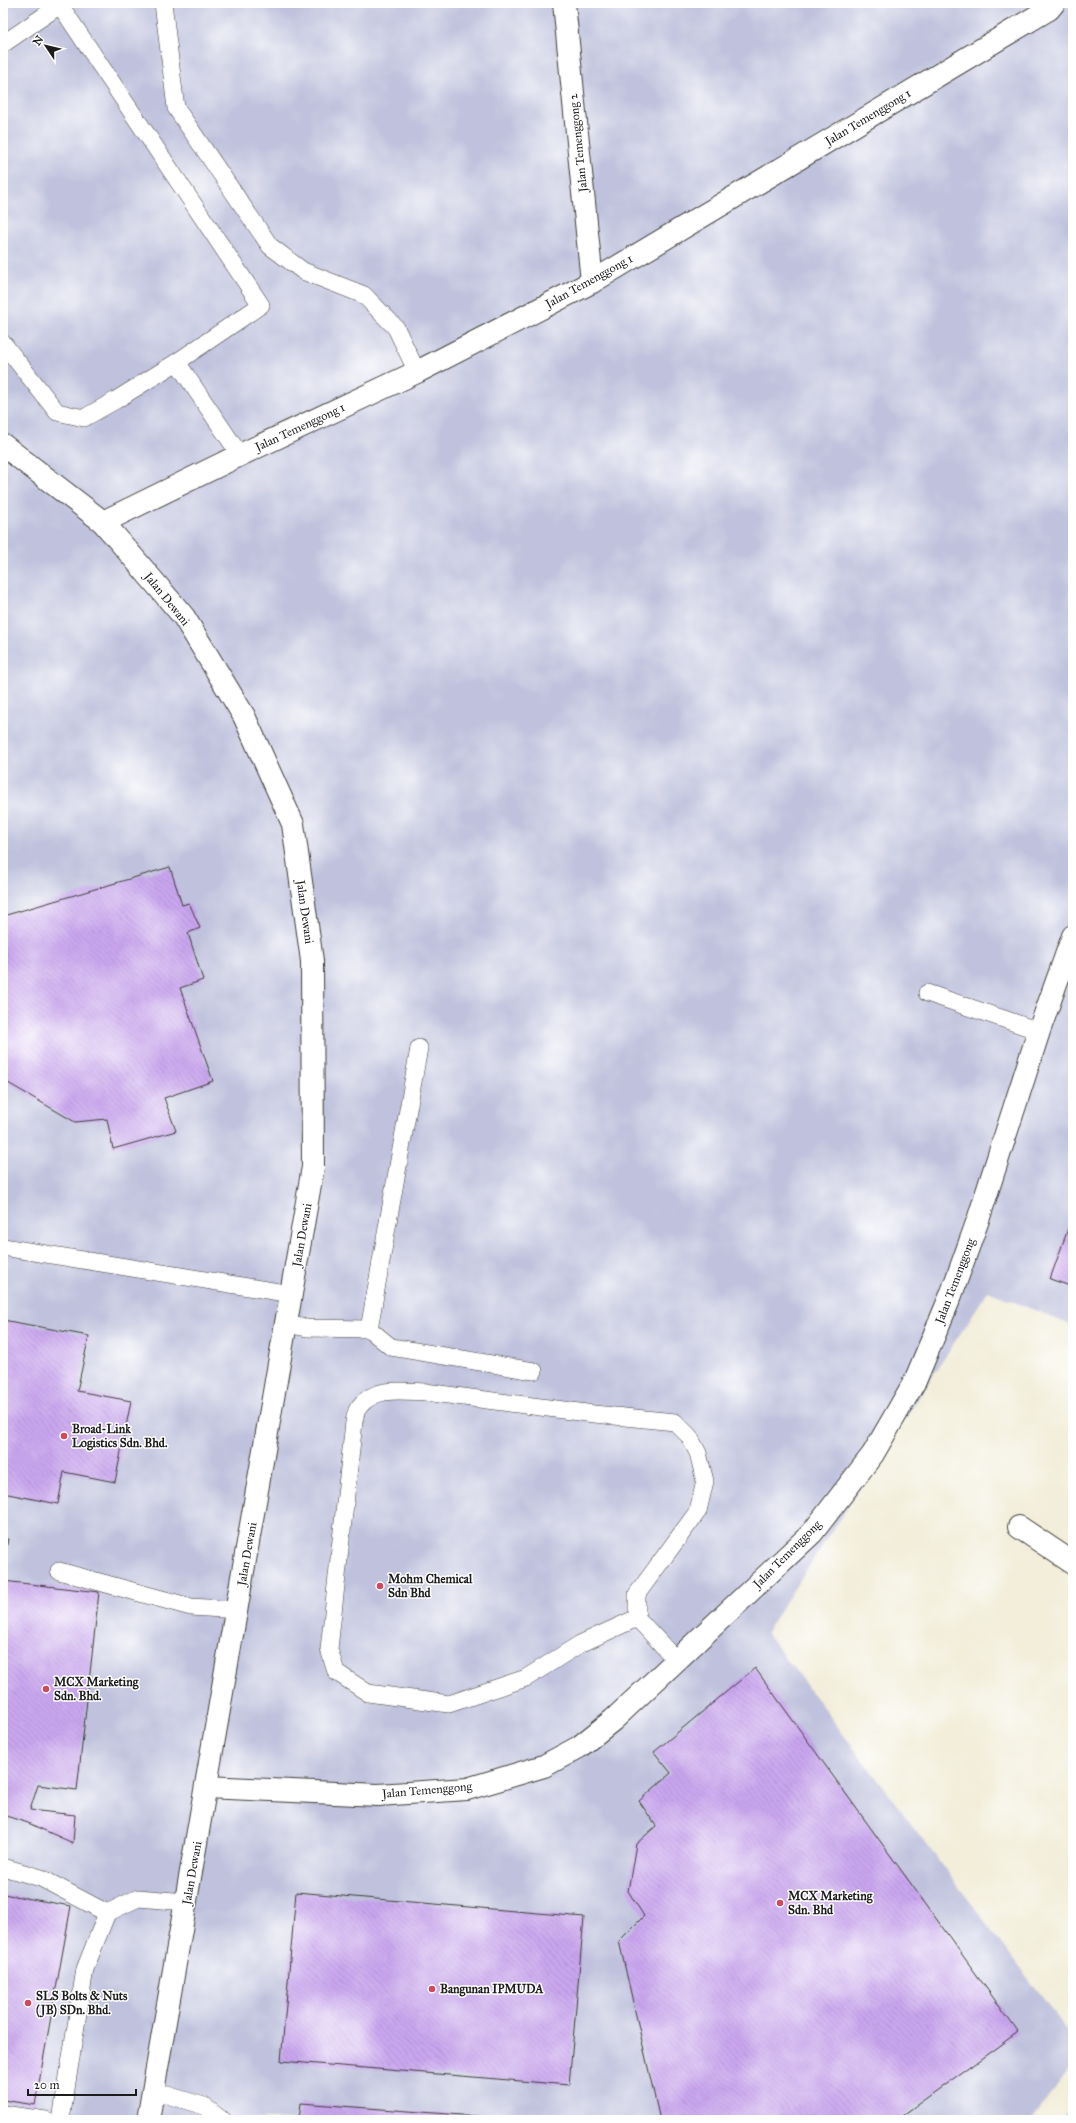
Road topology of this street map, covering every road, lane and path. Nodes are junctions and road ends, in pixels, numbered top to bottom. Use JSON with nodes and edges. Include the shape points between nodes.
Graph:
{"nodes":[{"id":1,"x":163,"y":3,"type":"edge"},
{"id":2,"x":564,"y":3,"type":"edge"},
{"id":3,"x":1054,"y":3,"type":"edge"},
{"id":4,"x":3,"y":44,"type":"edge"},
{"id":5,"x":592,"y":282,"type":"junction"},
{"id":6,"x":3,"y":343,"type":"edge"},
{"id":7,"x":177,"y":362,"type":"junction"},
{"id":8,"x":417,"y":372,"type":"junction"},
{"id":9,"x":3,"y":445,"type":"edge"},
{"id":10,"x":240,"y":455,"type":"junction"},
{"id":11,"x":103,"y":522,"type":"junction"},
{"id":12,"x":1073,"y":936,"type":"edge"},
{"id":13,"x":927,"y":993,"type":"dead end"},
{"id":14,"x":1039,"y":1031,"type":"junction"},
{"id":15,"x":419,"y":1048,"type":"dead end"},
{"id":16,"x":3,"y":1247,"type":"edge"},
{"id":17,"x":291,"y":1294,"type":"junction"},
{"id":18,"x":286,"y":1324,"type":"junction"},
{"id":19,"x":368,"y":1330,"type":"junction"},
{"id":20,"x":534,"y":1371,"type":"dead end"},
{"id":21,"x":1019,"y":1527,"type":"dead end"},
{"id":22,"x":1073,"y":1563,"type":"edge"},
{"id":23,"x":59,"y":1572,"type":"dead end"},
{"id":24,"x":238,"y":1610,"type":"junction"},
{"id":25,"x":637,"y":1618,"type":"junction"},
{"id":26,"x":676,"y":1660,"type":"junction"},
{"id":27,"x":206,"y":1787,"type":"junction"},
{"id":28,"x":3,"y":1867,"type":"edge"},
{"id":29,"x":186,"y":1902,"type":"junction"},
{"id":30,"x":107,"y":1913,"type":"junction"},
{"id":31,"x":154,"y":2091,"type":"junction"},
{"id":32,"x":3,"y":2114,"type":"edge"},
{"id":33,"x":46,"y":2120,"type":"edge"},
{"id":34,"x":61,"y":2120,"type":"edge"},
{"id":35,"x":148,"y":2120,"type":"edge"},
{"id":36,"x":222,"y":2120,"type":"edge"}],
"edges":[{"from":1,"to":8,"type":"lane","via":[[176,108],[261,233],[270,246],[303,271],[364,295],[396,328]]},
{"from":2,"to":5,"type":"street","name":"Jalan Temenggong 2"},
{"from":3,"to":5,"type":"street","name":"Jalan Temenggong 1","via":[[1049,9]]},
{"from":4,"to":7,"type":"lane","via":[[60,5],[261,305]]},
{"from":5,"to":8,"type":"street","name":"Jalan Temenggong 1"},
{"from":6,"to":7,"type":"lane","via":[[57,412],[84,418]]},
{"from":7,"to":10,"type":"lane"},
{"from":8,"to":10,"type":"street","name":"Jalan Temenggong 1"},
{"from":9,"to":11,"type":"street","name":"Jalan Dewani"},
{"from":10,"to":11,"type":"street","name":"Jalan Temenggong 1"},
{"from":11,"to":17,"type":"street","name":"Jalan Dewani","via":[[184,617],[244,716],[293,824],[312,961],[313,1167]]},
{"from":12,"to":14,"type":"street","name":"Jalan Temenggong"},
{"from":13,"to":14,"type":"lane"},
{"from":14,"to":26,"type":"street","name":"Jalan Temenggong","via":[[951,1295],[915,1381],[873,1454],[812,1533]]},
{"from":15,"to":19,"type":"lane"},
{"from":16,"to":17,"type":"lane"},
{"from":17,"to":18,"type":"street","name":"Jalan Dewani"},
{"from":18,"to":19,"type":"lane","via":[[307,1328]]},
{"from":18,"to":24,"type":"street","name":"Jalan Dewani"},
{"from":19,"to":20,"type":"lane","via":[[391,1347]]},
{"from":21,"to":22,"type":"street"},
{"from":23,"to":24,"type":"lane","via":[[192,1607]]},
{"from":24,"to":27,"type":"street","name":"Jalan Dewani"},
{"from":25,"to":25,"type":"lane","via":[[580,1644],[526,1678],[449,1704],[368,1693],[336,1672],[329,1649],[353,1430],[358,1407],[372,1396],[391,1390],[675,1422],[689,1436],[698,1453],[705,1481],[698,1511],[637,1594]]},
{"from":25,"to":26,"type":"lane"},
{"from":26,"to":27,"type":"street","name":"Jalan Temenggong","via":[[613,1720],[579,1747],[544,1766],[467,1789],[378,1795]]},
{"from":27,"to":29,"type":"street","name":"Jalan Dewani"},
{"from":28,"to":30,"type":"lane","via":[[40,1878]]},
{"from":29,"to":30,"type":"lane","via":[[138,1898]]},
{"from":29,"to":31,"type":"street","name":"Jalan Dewani"},
{"from":30,"to":34,"type":"lane","via":[[86,1969]]},
{"from":31,"to":35,"type":"street","name":"Jalan Dewani"},
{"from":31,"to":36,"type":"lane","via":[[204,2106]]},
{"from":32,"to":33,"type":"lane"}]}
